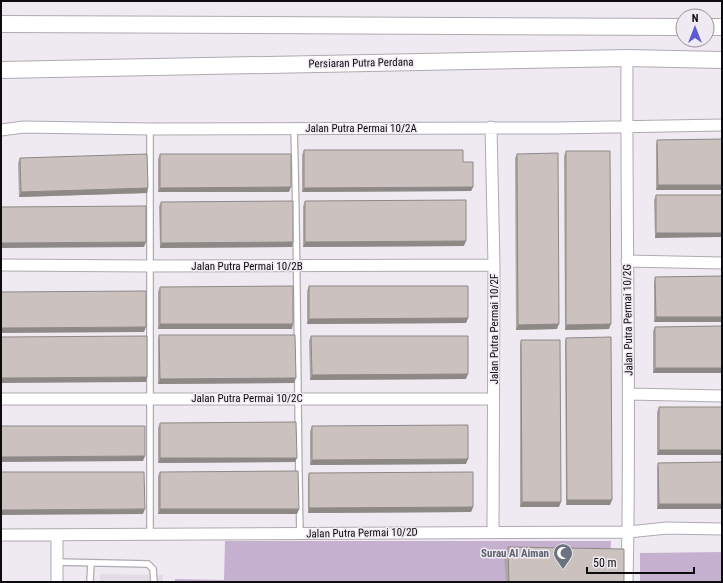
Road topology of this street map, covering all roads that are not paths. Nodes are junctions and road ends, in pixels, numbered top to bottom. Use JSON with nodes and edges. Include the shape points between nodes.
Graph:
{"nodes":[{"id":1,"x":1,"y":24,"type":"edge"},
{"id":2,"x":675,"y":27,"type":"edge"},
{"id":3,"x":627,"y":58,"type":"junction"},
{"id":4,"x":722,"y":60,"type":"edge"},
{"id":5,"x":2,"y":71,"type":"edge"},
{"id":6,"x":722,"y":125,"type":"edge"},
{"id":7,"x":491,"y":127,"type":"junction"},
{"id":8,"x":626,"y":127,"type":"junction"},
{"id":9,"x":294,"y":128,"type":"junction"},
{"id":10,"x":150,"y":129,"type":"junction"},
{"id":11,"x":1,"y":130,"type":"edge"},
{"id":12,"x":627,"y":261,"type":"junction"},
{"id":13,"x":722,"y":262,"type":"edge"},
{"id":14,"x":1,"y":265,"type":"edge"},
{"id":15,"x":494,"y":265,"type":"junction"},
{"id":16,"x":151,"y":266,"type":"junction"},
{"id":17,"x":298,"y":266,"type":"junction"},
{"id":18,"x":629,"y":394,"type":"junction"},
{"id":19,"x":722,"y":396,"type":"edge"},
{"id":20,"x":297,"y":398,"type":"junction"},
{"id":21,"x":493,"y":398,"type":"junction"},
{"id":22,"x":150,"y":399,"type":"junction"},
{"id":23,"x":1,"y":400,"type":"edge"},
{"id":24,"x":722,"y":529,"type":"edge"},
{"id":25,"x":492,"y":532,"type":"junction"},
{"id":26,"x":628,"y":532,"type":"junction"},
{"id":27,"x":300,"y":534,"type":"junction"},
{"id":28,"x":1,"y":535,"type":"edge"},
{"id":29,"x":57,"y":535,"type":"junction"},
{"id":30,"x":150,"y":536,"type":"junction"},
{"id":31,"x":57,"y":562,"type":"junction"},
{"id":32,"x":91,"y":563,"type":"junction"},
{"id":33,"x":57,"y":582,"type":"edge"},
{"id":34,"x":90,"y":582,"type":"edge"},
{"id":35,"x":154,"y":582,"type":"edge"},
{"id":36,"x":627,"y":582,"type":"edge"}],
"edges":[{"from":1,"to":2,"type":"main road"},
{"from":3,"to":4,"type":"main road","name":"Persiaran Putra Perdana"},
{"from":3,"to":5,"type":"main road","name":"Persiaran Putra Perdana"},
{"from":3,"to":8,"type":"street","name":"Jalan Putra Permai 10/2G"},
{"from":6,"to":8,"type":"street","name":"Jalan Putra Permai 10/2A"},
{"from":7,"to":8,"type":"street","name":"Jalan Putra Permai 10/2A"},
{"from":7,"to":9,"type":"street","name":"Jalan Putra Permai 10/2A"},
{"from":7,"to":15,"type":"street","name":"Jalan Putra Permai 10/2F"},
{"from":8,"to":12,"type":"street","name":"Jalan Putra Permai 10/2G"},
{"from":9,"to":10,"type":"street","name":"Jalan Putra Permai 10/2A"},
{"from":9,"to":17,"type":"lane"},
{"from":10,"to":11,"type":"street","name":"Jalan Putra Permai 10/2A","via":[[24,127]]},
{"from":10,"to":16,"type":"lane"},
{"from":12,"to":13,"type":"street"},
{"from":12,"to":18,"type":"street","name":"Jalan Putra Permai 10/2G"},
{"from":14,"to":16,"type":"street","name":"Jalan Putra Permai 10/2B"},
{"from":15,"to":17,"type":"street","name":"Jalan Putra Permai 10/2B"},
{"from":15,"to":21,"type":"street","name":"Jalan Putra Permai 10/2F"},
{"from":16,"to":17,"type":"street","name":"Jalan Putra Permai 10/2B"},
{"from":16,"to":22,"type":"lane"},
{"from":17,"to":20,"type":"lane"},
{"from":18,"to":19,"type":"street"},
{"from":18,"to":26,"type":"street","name":"Jalan Putra Permai 10/2G"},
{"from":20,"to":21,"type":"street","name":"Jalan Putra Permai 10/2C"},
{"from":20,"to":22,"type":"street","name":"Jalan Putra Permai 10/2C"},
{"from":20,"to":27,"type":"lane"},
{"from":21,"to":25,"type":"street","name":"Jalan Putra Permai 10/2F"},
{"from":22,"to":23,"type":"street","name":"Jalan Putra Permai 10/2C"},
{"from":22,"to":30,"type":"lane"},
{"from":24,"to":26,"type":"street","name":"Jalan Putra Permai 10/2D","via":[[668,528]]},
{"from":25,"to":26,"type":"street","name":"Jalan Putra Permai 10/2D"},
{"from":25,"to":27,"type":"street","name":"Jalan Putra Permai 10/2D"},
{"from":26,"to":36,"type":"street","name":"Jalan Putra Permai 10/2G"},
{"from":27,"to":30,"type":"street","name":"Jalan Putra Permai 10/2D"},
{"from":28,"to":29,"type":"street","name":"Jalan Putra Permai 10/2D"},
{"from":29,"to":30,"type":"street","name":"Jalan Putra Permai 10/2D"},
{"from":29,"to":31,"type":"street"},
{"from":31,"to":32,"type":"lane"},
{"from":31,"to":33,"type":"street"},
{"from":32,"to":34,"type":"lane"},
{"from":32,"to":35,"type":"lane","via":[[148,564],[153,569]]}]}
